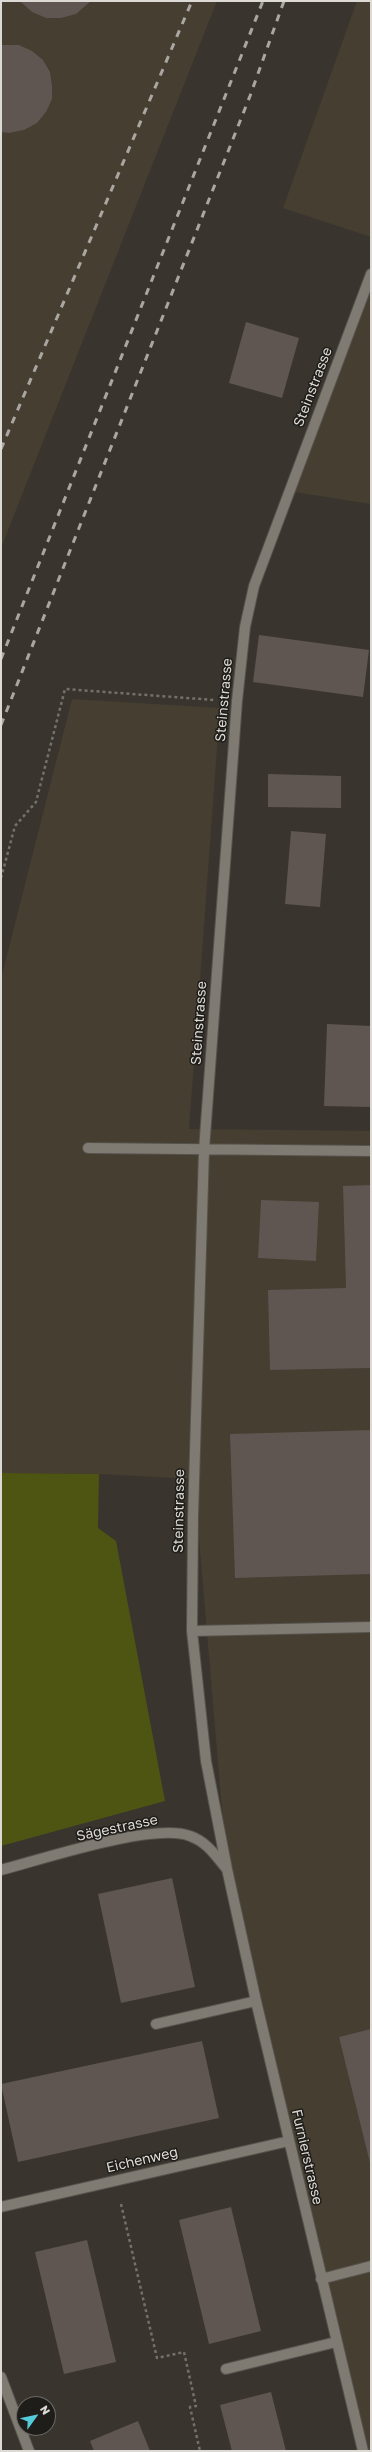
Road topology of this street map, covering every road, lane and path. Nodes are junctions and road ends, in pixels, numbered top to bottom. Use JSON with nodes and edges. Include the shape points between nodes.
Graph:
{"nodes":[{"id":1,"x":371,"y":274,"type":"edge"},
{"id":2,"x":217,"y":700,"type":"dead end"},
{"id":3,"x":1,"y":878,"type":"edge"},
{"id":4,"x":88,"y":1148,"type":"dead end"},
{"id":5,"x":204,"y":1150,"type":"junction"},
{"id":6,"x":371,"y":1151,"type":"edge"},
{"id":7,"x":371,"y":1627,"type":"edge"},
{"id":8,"x":192,"y":1631,"type":"junction"},
{"id":9,"x":227,"y":1869,"type":"junction"},
{"id":10,"x":1,"y":1870,"type":"edge"},
{"id":11,"x":256,"y":2001,"type":"junction"},
{"id":12,"x":156,"y":2024,"type":"dead end"},
{"id":13,"x":289,"y":2141,"type":"junction"},
{"id":14,"x":116,"y":2180,"type":"junction"},
{"id":15,"x":1,"y":2207,"type":"edge"},
{"id":16,"x":371,"y":2266,"type":"edge"},
{"id":17,"x":321,"y":2279,"type":"junction"},
{"id":18,"x":336,"y":2342,"type":"junction"},
{"id":19,"x":226,"y":2369,"type":"dead end"},
{"id":20,"x":1,"y":2377,"type":"edge"},
{"id":21,"x":29,"y":2451,"type":"edge"},
{"id":22,"x":200,"y":2451,"type":"edge"},
{"id":23,"x":363,"y":2451,"type":"edge"}],
"edges":[{"from":1,"to":5,"type":"street","name":"Steinstrasse","via":[[257,579],[245,627],[237,701]]},
{"from":2,"to":3,"type":"path","via":[[65,689],[36,802],[15,826]]},
{"from":4,"to":5,"type":"street"},
{"from":5,"to":6,"type":"street"},
{"from":5,"to":8,"type":"street","name":"Steinstrasse"},
{"from":7,"to":8,"type":"street"},
{"from":8,"to":9,"type":"street","name":"Steinstrasse","via":[[206,1761]]},
{"from":9,"to":10,"type":"street","name":"Sägestrasse","via":[[207,1845],[190,1836],[169,1832],[143,1834]]},
{"from":9,"to":11,"type":"street","name":"Furnierstrasse"},
{"from":11,"to":12,"type":"street"},
{"from":11,"to":13,"type":"street","name":"Furnierstrasse"},
{"from":13,"to":14,"type":"street","name":"Eichenweg"},
{"from":13,"to":17,"type":"street","name":"Furnierstrasse"},
{"from":14,"to":15,"type":"street","name":"Eichenweg"},
{"from":14,"to":22,"type":"path","via":[[157,2358],[184,2352],[196,2406],[190,2407]]},
{"from":16,"to":17,"type":"street"},
{"from":17,"to":18,"type":"street","name":"Furnierstrasse"},
{"from":18,"to":19,"type":"street"},
{"from":18,"to":23,"type":"street","name":"Furnierstrasse"},
{"from":20,"to":21,"type":"street"}]}
